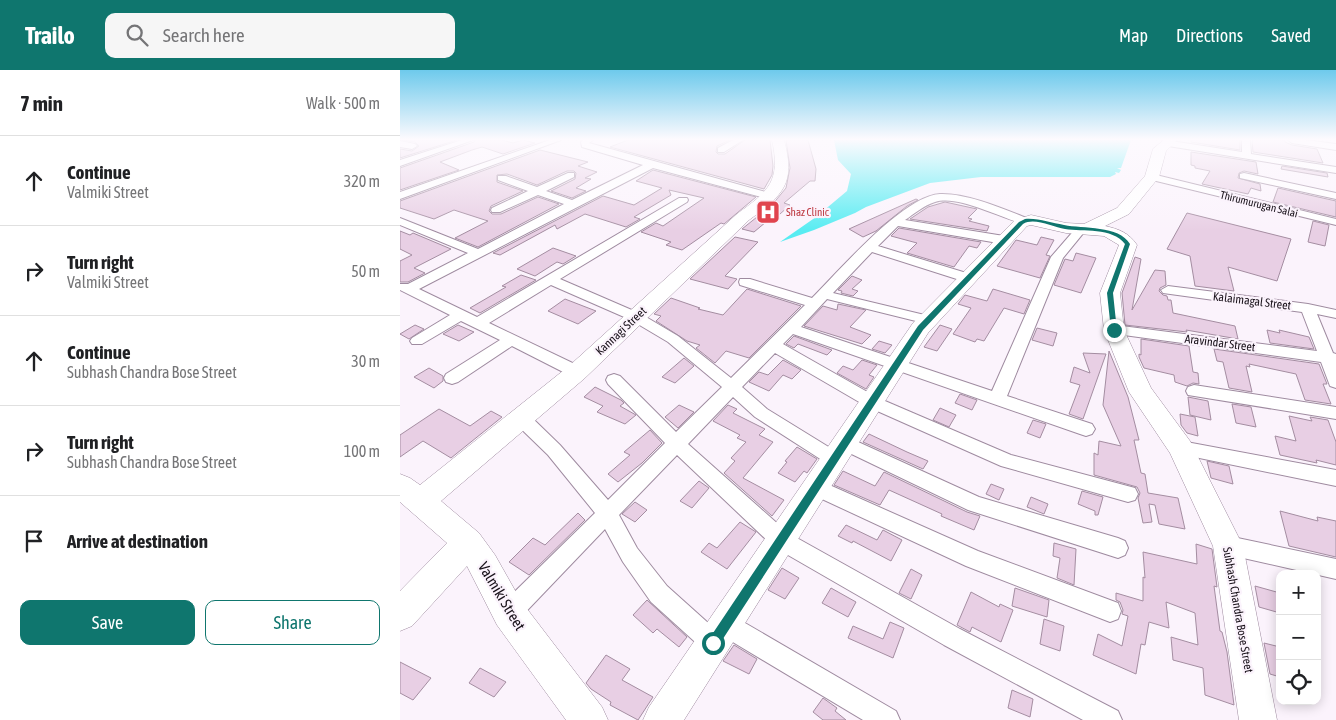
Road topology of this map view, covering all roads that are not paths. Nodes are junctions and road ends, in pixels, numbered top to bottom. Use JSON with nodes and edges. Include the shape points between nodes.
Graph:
{"nodes":[{"id":1,"x":472,"y":170,"type":"edge"},
{"id":2,"x":485,"y":170,"type":"edge"},
{"id":3,"x":641,"y":170,"type":"edge"},
{"id":4,"x":672,"y":170,"type":"edge"},
{"id":5,"x":783,"y":170,"type":"edge"},
{"id":6,"x":1154,"y":170,"type":"edge"},
{"id":7,"x":571,"y":175,"type":"dead end"},
{"id":8,"x":1244,"y":176,"type":"dead end"},
{"id":9,"x":1152,"y":178,"type":"junction"},
{"id":10,"x":537,"y":191,"type":"junction"},
{"id":11,"x":400,"y":196,"type":"edge"},
{"id":12,"x":768,"y":196,"type":"junction"},
{"id":13,"x":1336,"y":196,"type":"edge"},
{"id":14,"x":683,"y":200,"type":"dead end"},
{"id":15,"x":573,"y":204,"type":"junction"},
{"id":16,"x":496,"y":210,"type":"dead end"},
{"id":17,"x":1025,"y":220,"type":"junction"},
{"id":18,"x":895,"y":222,"type":"junction"},
{"id":19,"x":1336,"y":222,"type":"edge"},
{"id":20,"x":401,"y":223,"type":"edge"},
{"id":21,"x":1085,"y":228,"type":"junction"},
{"id":22,"x":1004,"y":240,"type":"junction"},
{"id":23,"x":868,"y":247,"type":"junction"},
{"id":24,"x":480,"y":254,"type":"junction"},
{"id":25,"x":968,"y":278,"type":"junction"},
{"id":26,"x":551,"y":280,"type":"junction"},
{"id":27,"x":745,"y":282,"type":"dead end"},
{"id":28,"x":405,"y":287,"type":"edge"},
{"id":29,"x":1168,"y":290,"type":"dead end"},
{"id":30,"x":818,"y":298,"type":"junction"},
{"id":31,"x":1308,"y":308,"type":"junction"},
{"id":32,"x":1336,"y":314,"type":"edge"},
{"id":33,"x":461,"y":315,"type":"junction"},
{"id":34,"x":636,"y":317,"type":"junction"},
{"id":35,"x":928,"y":320,"type":"junction"},
{"id":36,"x":478,"y":323,"type":"junction"},
{"id":37,"x":790,"y":328,"type":"junction"},
{"id":38,"x":1114,"y":330,"type":"junction"},
{"id":39,"x":511,"y":340,"type":"junction"},
{"id":40,"x":417,"y":341,"type":"dead end"},
{"id":41,"x":773,"y":345,"type":"junction"},
{"id":42,"x":1331,"y":358,"type":"edge"},
{"id":43,"x":897,"y":364,"type":"junction"},
{"id":44,"x":577,"y":372,"type":"junction"},
{"id":45,"x":452,"y":378,"type":"dead end"},
{"id":46,"x":614,"y":380,"type":"dead end"},
{"id":47,"x":1336,"y":382,"type":"edge"},
{"id":48,"x":732,"y":387,"type":"junction"},
{"id":49,"x":1194,"y":391,"type":"dead end"},
{"id":50,"x":997,"y":398,"type":"junction"},
{"id":51,"x":872,"y":402,"type":"junction"},
{"id":52,"x":1336,"y":414,"type":"edge"},
{"id":53,"x":521,"y":418,"type":"junction"},
{"id":54,"x":1086,"y":429,"type":"dead end"},
{"id":55,"x":676,"y":444,"type":"junction"},
{"id":56,"x":1181,"y":448,"type":"junction"},
{"id":57,"x":839,"y":451,"type":"junction"},
{"id":58,"x":1336,"y":478,"type":"edge"},
{"id":59,"x":816,"y":487,"type":"junction"},
{"id":60,"x":410,"y":493,"type":"edge"},
{"id":61,"x":1128,"y":494,"type":"dead end"},
{"id":62,"x":607,"y":513,"type":"junction"},
{"id":63,"x":781,"y":540,"type":"junction"},
{"id":64,"x":468,"y":543,"type":"junction"},
{"id":65,"x":1228,"y":546,"type":"junction"},
{"id":66,"x":1118,"y":548,"type":"dead end"},
{"id":67,"x":1336,"y":569,"type":"edge"},
{"id":68,"x":1110,"y":611,"type":"dead end"},
{"id":69,"x":508,"y":613,"type":"junction"},
{"id":70,"x":400,"y":614,"type":"edge"},
{"id":71,"x":719,"y":634,"type":"junction"},
{"id":72,"x":589,"y":720,"type":"edge"},
{"id":73,"x":662,"y":720,"type":"edge"},
{"id":74,"x":887,"y":720,"type":"edge"},
{"id":75,"x":1109,"y":720,"type":"edge"},
{"id":76,"x":1258,"y":720,"type":"edge"}],
"edges":[{"from":1,"to":11,"type":"street"},
{"from":2,"to":10,"type":"street"},
{"from":3,"to":15,"type":"street"},
{"from":4,"to":12,"type":"street"},
{"from":5,"to":12,"type":"street","name":"Kannagi Street","via":[[782,179]]},
{"from":6,"to":9,"type":"street"},
{"from":7,"to":10,"type":"street"},
{"from":8,"to":13,"type":"street"},
{"from":9,"to":19,"type":"street","name":"Thirumurugan Salai"},
{"from":9,"to":21,"type":"street","via":[[1123,211]]},
{"from":10,"to":15,"type":"street"},
{"from":10,"to":16,"type":"street"},
{"from":12,"to":34,"type":"street","name":"Kannagi Street"},
{"from":14,"to":26,"type":"street"},
{"from":15,"to":24,"type":"street"},
{"from":17,"to":18,"type":"street","via":[[940,197],[929,200]]},
{"from":17,"to":21,"type":"street","via":[[1066,228]]},
{"from":17,"to":22,"type":"street"},
{"from":18,"to":22,"type":"street"},
{"from":18,"to":23,"type":"street"},
{"from":20,"to":24,"type":"street"},
{"from":21,"to":38,"type":"street","name":"Subhash Chandra Bose Street","via":[[1116,235],[1128,244],[1110,293]]},
{"from":21,"to":50,"type":"street","via":[[1057,257]]},
{"from":22,"to":25,"type":"street"},
{"from":23,"to":25,"type":"street"},
{"from":23,"to":30,"type":"street"},
{"from":24,"to":28,"type":"street"},
{"from":25,"to":35,"type":"street"},
{"from":26,"to":34,"type":"street"},
{"from":26,"to":36,"type":"street"},
{"from":27,"to":30,"type":"street"},
{"from":28,"to":33,"type":"street"},
{"from":29,"to":31,"type":"street","name":"Kalaimagal Street"},
{"from":30,"to":35,"type":"street"},
{"from":30,"to":37,"type":"street"},
{"from":31,"to":32,"type":"street","name":"Kalaimagal Street"},
{"from":31,"to":42,"type":"street"},
{"from":33,"to":36,"type":"street"},
{"from":33,"to":40,"type":"street"},
{"from":34,"to":44,"type":"street","name":"Kannagi Street"},
{"from":34,"to":48,"type":"street","via":[[673,339]]},
{"from":35,"to":43,"type":"street"},
{"from":36,"to":39,"type":"street"},
{"from":37,"to":41,"type":"street"},
{"from":37,"to":43,"type":"street"},
{"from":38,"to":42,"type":"street","name":"Aravindar Street"},
{"from":38,"to":56,"type":"street","name":"Subhash Chandra Bose Street","via":[[1141,392]]},
{"from":39,"to":44,"type":"street"},
{"from":39,"to":45,"type":"street"},
{"from":41,"to":48,"type":"street"},
{"from":41,"to":51,"type":"street"},
{"from":42,"to":47,"type":"street"},
{"from":43,"to":50,"type":"street"},
{"from":43,"to":51,"type":"street"},
{"from":44,"to":53,"type":"street","name":"Kannagi Street"},
{"from":46,"to":55,"type":"street"},
{"from":48,"to":55,"type":"street"},
{"from":48,"to":57,"type":"street","via":[[761,413]]},
{"from":49,"to":52,"type":"street"},
{"from":50,"to":54,"type":"street"},
{"from":51,"to":57,"type":"street"},
{"from":51,"to":61,"type":"street","via":[[1007,461]]},
{"from":53,"to":60,"type":"street","name":"Kannagi Street"},
{"from":53,"to":62,"type":"street","via":[[554,450]]},
{"from":55,"to":62,"type":"street"},
{"from":55,"to":63,"type":"street"},
{"from":56,"to":58,"type":"street"},
{"from":56,"to":65,"type":"street","name":"Subhash Chandra Bose Street"},
{"from":57,"to":59,"type":"street"},
{"from":57,"to":66,"type":"street","via":[[975,504]]},
{"from":59,"to":63,"type":"street"},
{"from":59,"to":68,"type":"street","via":[[973,559]]},
{"from":60,"to":64,"type":"street","name":"Valmiki Street"},
{"from":62,"to":69,"type":"street"},
{"from":62,"to":71,"type":"street","via":[[630,556],[659,594]]},
{"from":63,"to":71,"type":"street"},
{"from":63,"to":75,"type":"street","via":[[952,637]]},
{"from":64,"to":69,"type":"street","name":"Valmiki Street","via":[[484,565]]},
{"from":64,"to":70,"type":"street"},
{"from":65,"to":67,"type":"street"},
{"from":65,"to":76,"type":"street","name":"Subhash Chandra Bose Street"},
{"from":69,"to":72,"type":"street","name":"Valmiki Street"},
{"from":71,"to":73,"type":"street"},
{"from":71,"to":74,"type":"street"}]}
